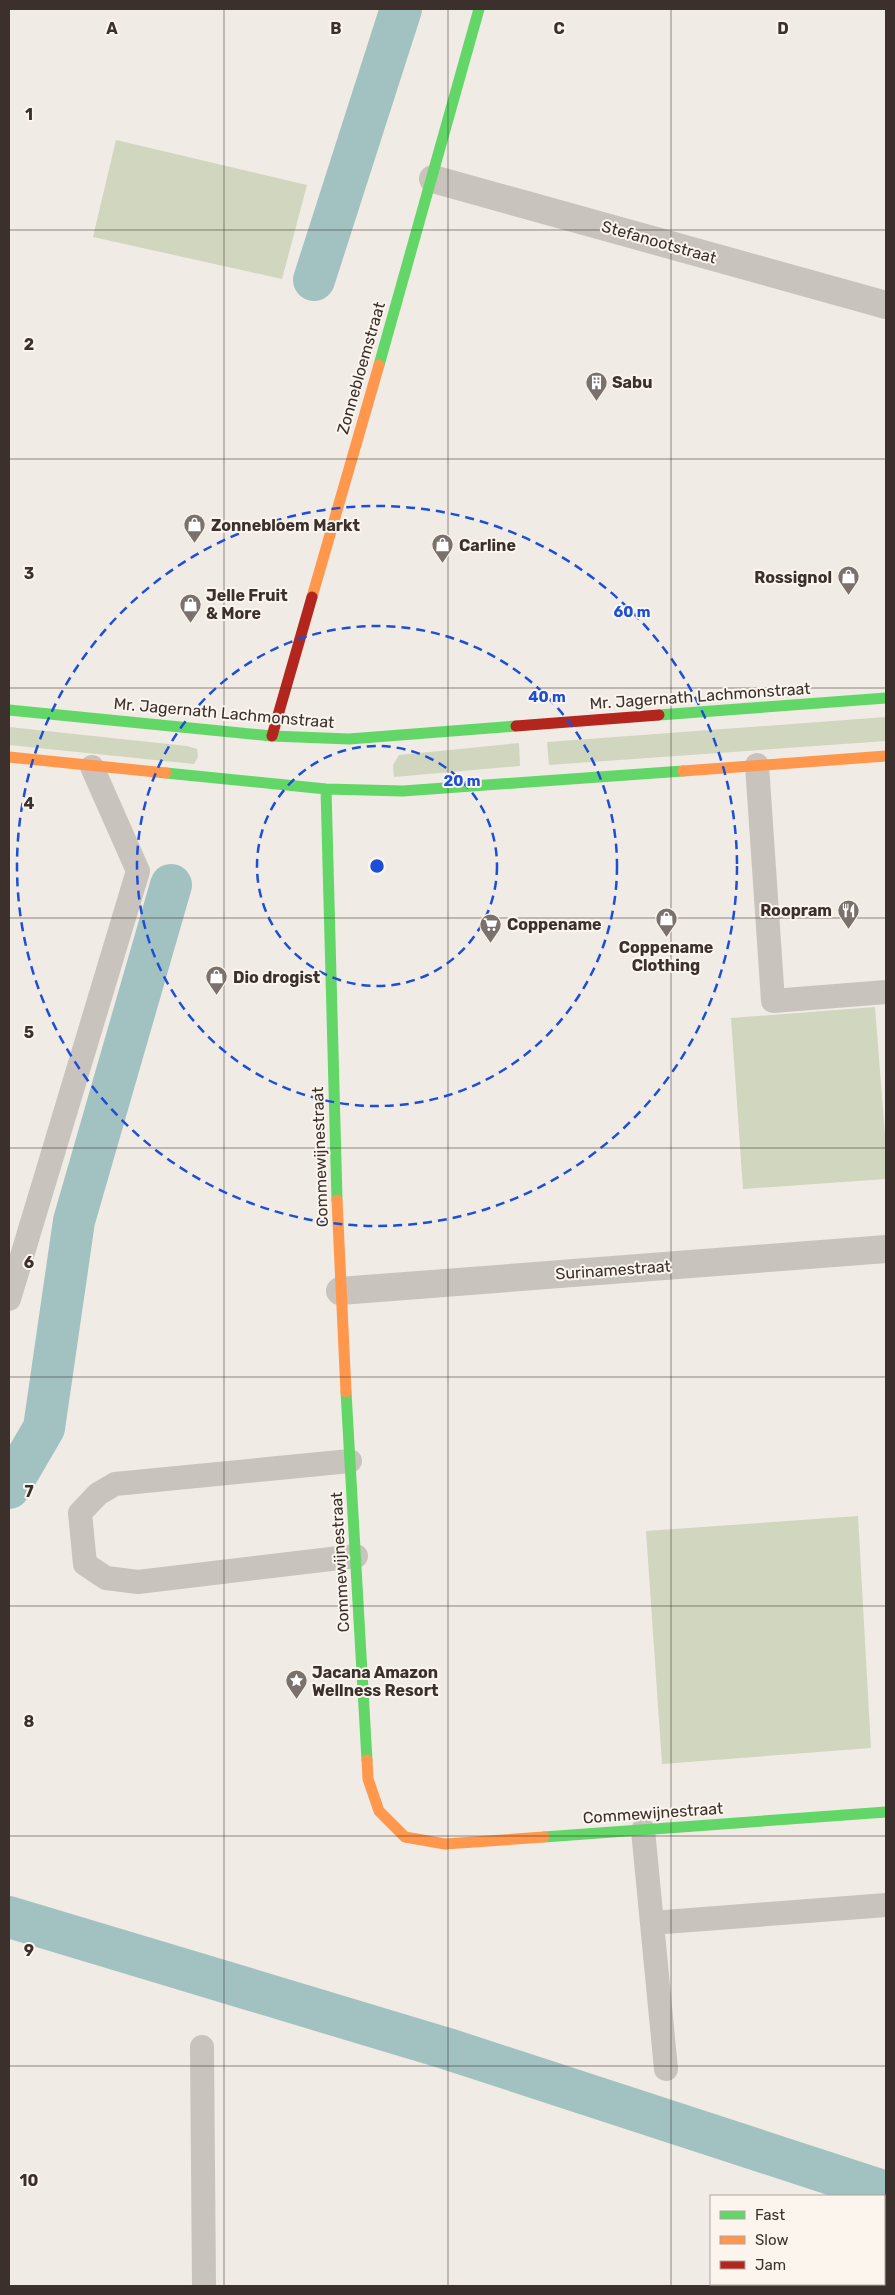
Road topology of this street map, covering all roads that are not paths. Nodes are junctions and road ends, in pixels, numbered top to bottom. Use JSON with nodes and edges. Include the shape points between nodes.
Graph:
{"nodes":[{"id":1,"x":479,"y":9,"type":"edge"},
{"id":2,"x":433,"y":179,"type":"junction"},
{"id":3,"x":886,"y":305,"type":"edge"},
{"id":4,"x":886,"y":698,"type":"edge"},
{"id":5,"x":9,"y":710,"type":"edge"},
{"id":6,"x":272,"y":736,"type":"junction"},
{"id":7,"x":886,"y":756,"type":"edge"},
{"id":8,"x":9,"y":758,"type":"edge"},
{"id":9,"x":757,"y":765,"type":"junction"},
{"id":10,"x":92,"y":767,"type":"junction"},
{"id":11,"x":326,"y":789,"type":"junction"},
{"id":12,"x":886,"y":992,"type":"edge"},
{"id":13,"x":886,"y":1249,"type":"edge"},
{"id":14,"x":340,"y":1290,"type":"junction"},
{"id":15,"x":9,"y":1299,"type":"edge"},
{"id":16,"x":350,"y":1462,"type":"junction"},
{"id":17,"x":356,"y":1556,"type":"junction"},
{"id":18,"x":886,"y":1812,"type":"edge"},
{"id":19,"x":642,"y":1830,"type":"junction"},
{"id":20,"x":886,"y":1905,"type":"edge"},
{"id":21,"x":652,"y":1923,"type":"junction"},
{"id":22,"x":202,"y":2047,"type":"dead end"},
{"id":23,"x":666,"y":2069,"type":"dead end"},
{"id":24,"x":204,"y":2286,"type":"edge"}],
"edges":[{"from":1,"to":2,"type":"street","name":"Zonnebloemstraat"},
{"from":2,"to":3,"type":"street","name":"Stefanootstraat"},
{"from":2,"to":6,"type":"street","name":"Zonnebloemstraat"},
{"from":4,"to":6,"type":"street","name":"Mr. Jagernath Lachmonstraat","via":[[349,739]]},
{"from":5,"to":6,"type":"street","name":"Mr. Jagernath Lachmonstraat"},
{"from":7,"to":9,"type":"street"},
{"from":8,"to":10,"type":"street"},
{"from":9,"to":11,"type":"street","via":[[402,791]]},
{"from":9,"to":12,"type":"lane","via":[[773,1001]]},
{"from":10,"to":11,"type":"street"},
{"from":10,"to":15,"type":"lane","via":[[138,871]]},
{"from":11,"to":14,"type":"street","name":"Commewijnestraat"},
{"from":13,"to":14,"type":"street","name":"Surinamestraat"},
{"from":14,"to":16,"type":"street","name":"Commewijnestraat"},
{"from":16,"to":17,"type":"street","name":"Commewijnestraat"},
{"from":16,"to":17,"type":"lane","via":[[115,1484],[98,1494],[80,1513],[85,1564],[106,1578],[138,1582]]},
{"from":17,"to":19,"type":"street","name":"Commewijnestraat","via":[[368,1779],[379,1811],[404,1837],[445,1844]]},
{"from":18,"to":19,"type":"street","name":"Commewijnestraat"},
{"from":19,"to":21,"type":"lane"},
{"from":20,"to":21,"type":"lane"},
{"from":21,"to":23,"type":"lane"},
{"from":22,"to":24,"type":"lane"}]}
